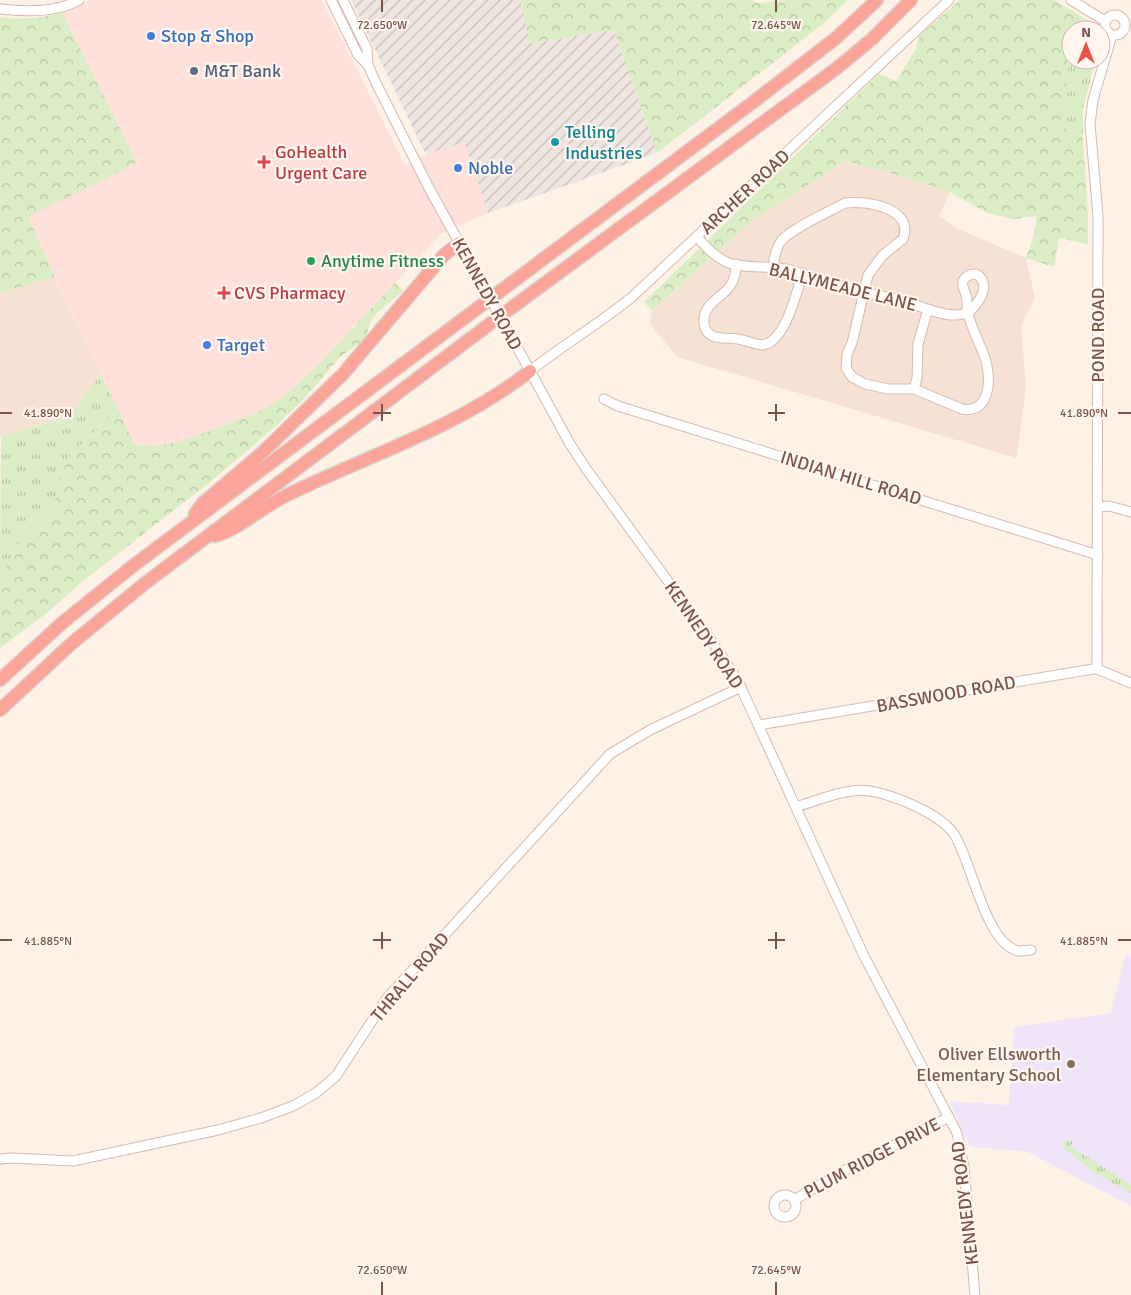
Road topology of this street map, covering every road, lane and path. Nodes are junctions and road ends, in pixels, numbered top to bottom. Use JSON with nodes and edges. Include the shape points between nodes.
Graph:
{"nodes":[{"id":1,"x":79,"y":0,"type":"edge"},
{"id":2,"x":331,"y":0,"type":"edge"},
{"id":3,"x":343,"y":0,"type":"edge"},
{"id":4,"x":877,"y":0,"type":"edge"},
{"id":5,"x":911,"y":0,"type":"edge"},
{"id":6,"x":949,"y":0,"type":"edge"},
{"id":7,"x":1070,"y":0,"type":"edge"},
{"id":8,"x":0,"y":8,"type":"edge"},
{"id":9,"x":1103,"y":20,"type":"edge"},
{"id":10,"x":1106,"y":20,"type":"edge"},
{"id":11,"x":1128,"y":29,"type":"edge"},
{"id":12,"x":1112,"y":35,"type":"joint"},
{"id":13,"x":368,"y":65,"type":"junction"},
{"id":14,"x":697,"y":237,"type":"junction"},
{"id":15,"x":459,"y":243,"type":"junction"},
{"id":16,"x":736,"y":264,"type":"junction"},
{"id":17,"x":773,"y":267,"type":"junction"},
{"id":18,"x":803,"y":273,"type":"junction"},
{"id":19,"x":864,"y":291,"type":"junction"},
{"id":20,"x":928,"y":309,"type":"junction"},
{"id":21,"x":530,"y":371,"type":"junction"},
{"id":22,"x":914,"y":390,"type":"junction"},
{"id":23,"x":604,"y":399,"type":"dead end"},
{"id":24,"x":1099,"y":506,"type":"junction"},
{"id":25,"x":1131,"y":512,"type":"edge"},
{"id":26,"x":190,"y":523,"type":"junction"},
{"id":27,"x":203,"y":540,"type":"junction"},
{"id":28,"x":1098,"y":555,"type":"junction"},
{"id":29,"x":1097,"y":669,"type":"junction"},
{"id":30,"x":0,"y":680,"type":"edge"},
{"id":31,"x":1131,"y":684,"type":"edge"},
{"id":32,"x":741,"y":687,"type":"junction"},
{"id":33,"x":0,"y":710,"type":"edge"},
{"id":34,"x":759,"y":725,"type":"junction"},
{"id":35,"x":796,"y":806,"type":"junction"},
{"id":36,"x":1031,"y":950,"type":"dead end"},
{"id":37,"x":949,"y":1117,"type":"junction"},
{"id":38,"x":0,"y":1159,"type":"edge"},
{"id":39,"x":794,"y":1200,"type":"dead end"},
{"id":40,"x":975,"y":1295,"type":"edge"}],
"edges":[{"from":1,"to":8,"type":"street","via":[[62,7],[38,10]]},
{"from":2,"to":13,"type":"street","name":"KENNEDY ROAD","via":[[358,55]]},
{"from":3,"to":13,"type":"street","name":"KENNEDY ROAD","via":[[367,49]]},
{"from":4,"to":26,"type":"highway","via":[[836,38],[752,104]]},
{"from":5,"to":27,"type":"highway","via":[[837,68]]},
{"from":6,"to":14,"type":"street","name":"ARCHER ROAD"},
{"from":7,"to":9,"type":"street"},
{"from":10,"to":11,"type":"street","via":[[1118,15]]},
{"from":11,"to":12,"type":"street"},
{"from":12,"to":24,"type":"street","name":"POND ROAD","via":[[1093,100],[1090,124],[1098,216]]},
{"from":13,"to":15,"type":"street","name":"KENNEDY ROAD"},
{"from":14,"to":16,"type":"street","name":"BALLYMEADE LANE","via":[[717,257]]},
{"from":14,"to":21,"type":"street","name":"ARCHER ROAD","via":[[619,308]]},
{"from":15,"to":21,"type":"street","name":"KENNEDY ROAD","bridge":true},
{"from":15,"to":26,"type":"highway","via":[[444,255],[343,374],[262,453],[202,503]]},
{"from":16,"to":17,"type":"street","name":"BALLYMEADE LANE"},
{"from":16,"to":18,"type":"street","via":[[732,284],[709,306],[704,324],[712,336],[762,345],[768,344],[781,330]]},
{"from":17,"to":18,"type":"street","name":"BALLYMEADE LANE"},
{"from":17,"to":19,"type":"street","via":[[782,241],[795,231],[845,203],[880,206],[900,216],[906,226],[905,233],[903,239],[875,263],[865,281]]},
{"from":18,"to":19,"type":"street","name":"BALLYMEADE LANE","via":[[829,284]]},
{"from":19,"to":20,"type":"street","name":"BALLYMEADE LANE"},
{"from":19,"to":22,"type":"street","via":[[846,368],[852,377],[865,384]]},
{"from":20,"to":22,"type":"street","via":[[918,344]]},
{"from":20,"to":22,"type":"street","name":"BALLYMEADE LANE","via":[[944,314],[968,313],[986,362],[986,398],[976,409],[970,410]]},
{"from":21,"to":27,"type":"highway","via":[[447,423],[287,496],[228,531]]},
{"from":21,"to":32,"type":"street","name":"KENNEDY ROAD","via":[[587,470],[713,643]]},
{"from":23,"to":28,"type":"street","name":"INDIAN HILL ROAD"},
{"from":24,"to":25,"type":"street"},
{"from":24,"to":28,"type":"street","name":"POND ROAD"},
{"from":26,"to":30,"type":"highway","via":[[96,595]]},
{"from":27,"to":33,"type":"highway","via":[[130,594]]},
{"from":28,"to":29,"type":"street","name":"POND ROAD"},
{"from":29,"to":31,"type":"street"},
{"from":29,"to":34,"type":"street","name":"BASSWOOD ROAD"},
{"from":32,"to":34,"type":"street","name":"KENNEDY ROAD"},
{"from":32,"to":38,"type":"street","name":"THRALL ROAD","via":[[650,730],[610,754],[388,998],[336,1076],[316,1093],[293,1106],[251,1121],[73,1161]]},
{"from":34,"to":35,"type":"street","name":"KENNEDY ROAD"},
{"from":35,"to":36,"type":"street","via":[[852,791],[869,791],[912,804],[942,822],[954,833],[963,850],[994,932],[1011,948]]},
{"from":35,"to":37,"type":"street","name":"KENNEDY ROAD","via":[[864,956]]},
{"from":37,"to":39,"type":"street","name":"PLUM RIDGE DRIVE"},
{"from":37,"to":40,"type":"street","name":"KENNEDY ROAD","via":[[957,1133],[964,1167]]}]}
